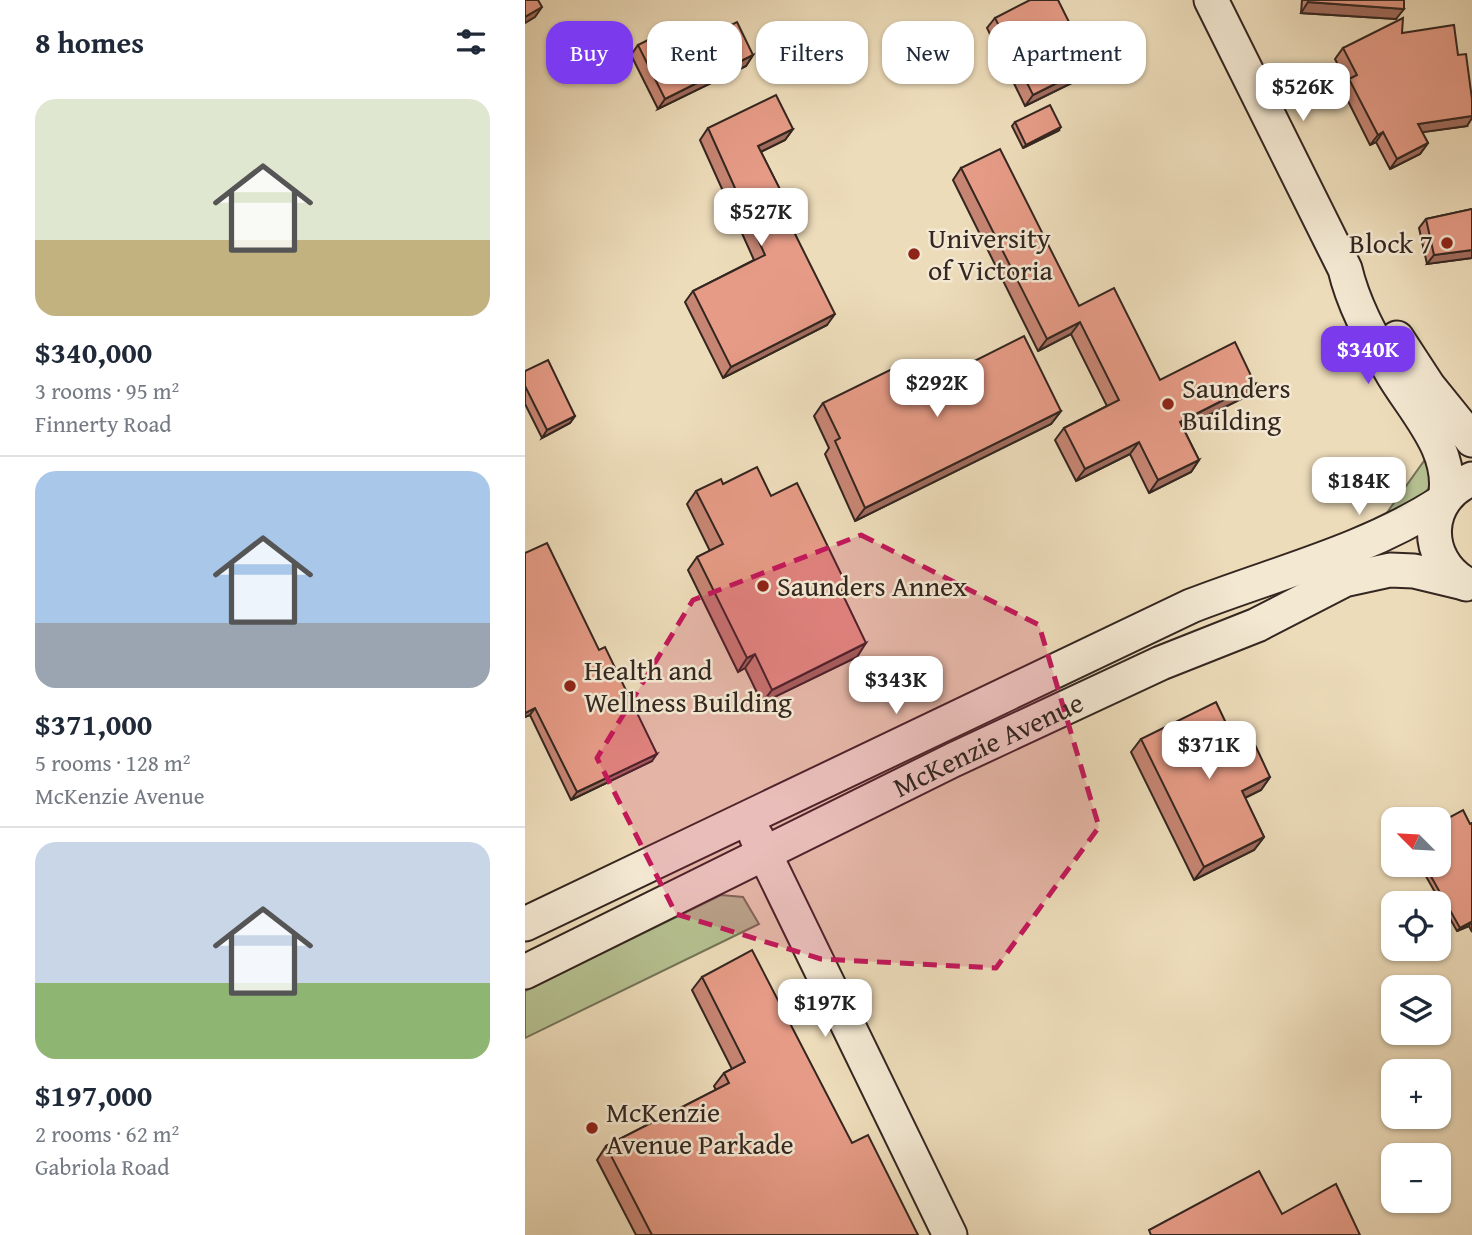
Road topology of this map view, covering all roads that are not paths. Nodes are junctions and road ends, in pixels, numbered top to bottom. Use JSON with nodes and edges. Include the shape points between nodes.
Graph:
{"nodes":[{"id":1,"x":1212,"y":0,"type":"edge"},
{"id":2,"x":1345,"y":269,"type":"junction"},
{"id":3,"x":1472,"y":440,"type":"edge"},
{"id":4,"x":1472,"y":480,"type":"edge"},
{"id":5,"x":1443,"y":501,"type":"junction"},
{"id":6,"x":1469,"y":585,"type":"edge"},
{"id":7,"x":747,"y":819,"type":"junction"},
{"id":8,"x":766,"y":854,"type":"junction"},
{"id":9,"x":525,"y":925,"type":"edge"},
{"id":10,"x":525,"y":972,"type":"edge"},
{"id":11,"x":950,"y":1235,"type":"edge"}],
"edges":[{"from":1,"to":2,"type":"main road"},
{"from":2,"to":3,"type":"main road","via":[[1367,291],[1414,365]]},
{"from":2,"to":5,"type":"main road","via":[[1352,299],[1439,447],[1447,474]]},
{"from":4,"to":5,"type":"main road","name":"McKenzie Avenue"},
{"from":5,"to":6,"type":"main road","via":[[1434,524],[1436,547],[1446,568]]},
{"from":5,"to":7,"type":"main road","name":"McKenzie Avenue","via":[[1371,541],[1191,606]]},
{"from":6,"to":8,"type":"main road","name":"McKenzie Avenue","via":[[1390,570],[1343,580],[1257,625],[1161,663],[953,760]]},
{"from":7,"to":8,"type":"main road"},
{"from":7,"to":9,"type":"main road","name":"McKenzie Avenue"},
{"from":8,"to":10,"type":"main road","name":"McKenzie Avenue"},
{"from":8,"to":11,"type":"main road"}]}
